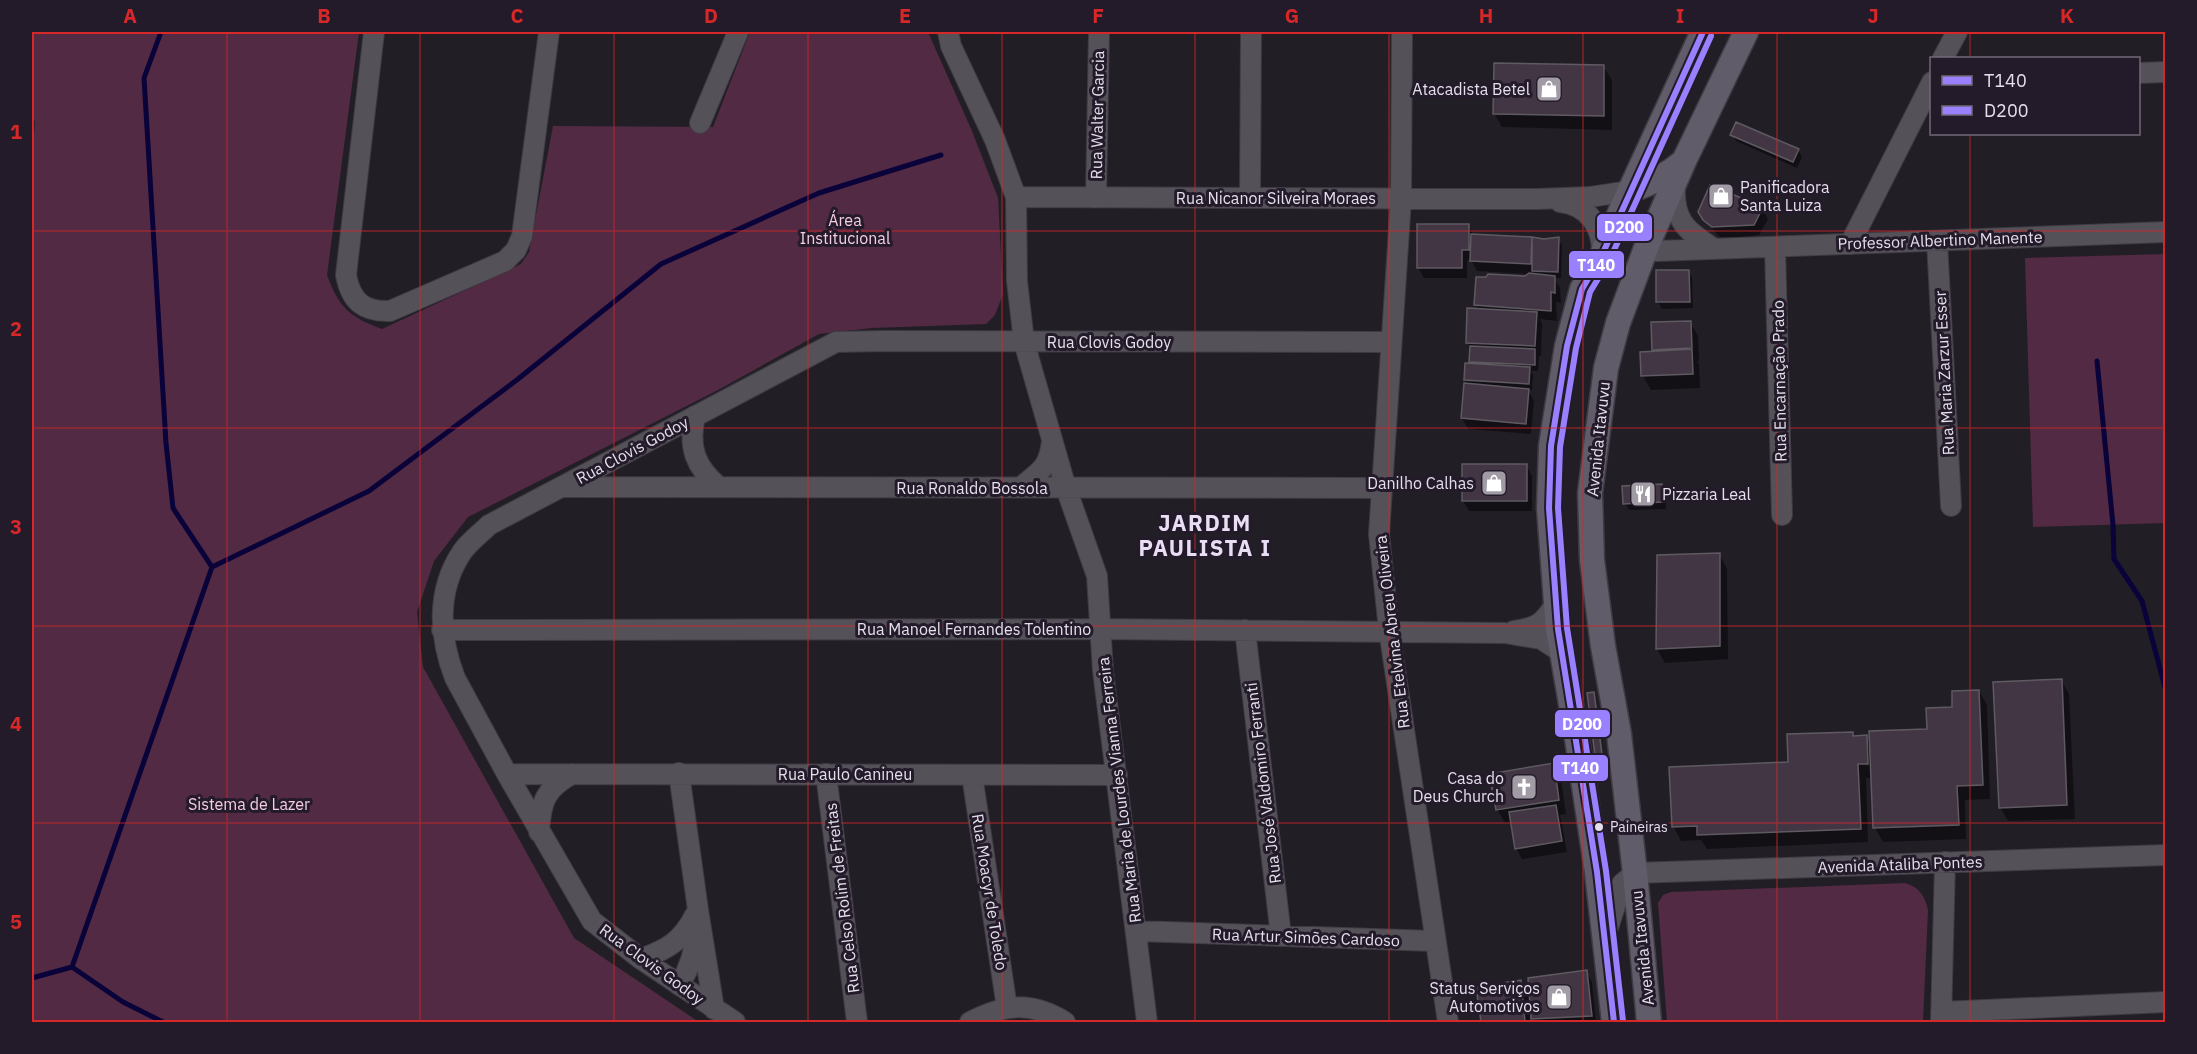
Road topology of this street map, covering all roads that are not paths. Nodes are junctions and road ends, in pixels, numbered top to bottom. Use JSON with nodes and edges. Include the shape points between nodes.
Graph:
{"nodes":[{"id":1,"x":374,"y":32,"type":"edge"},
{"id":2,"x":549,"y":32,"type":"edge"},
{"id":3,"x":738,"y":32,"type":"edge"},
{"id":4,"x":948,"y":32,"type":"edge"},
{"id":5,"x":1100,"y":32,"type":"edge"},
{"id":6,"x":1251,"y":32,"type":"edge"},
{"id":7,"x":1402,"y":32,"type":"edge"},
{"id":8,"x":1703,"y":32,"type":"edge"},
{"id":9,"x":1746,"y":32,"type":"edge"},
{"id":10,"x":1957,"y":32,"type":"edge"},
{"id":11,"x":1944,"y":57,"type":"edge"},
{"id":12,"x":2166,"y":72,"type":"edge"},
{"id":13,"x":2140,"y":73,"type":"edge"},
{"id":14,"x":1930,"y":86,"type":"edge"},
{"id":15,"x":700,"y":123,"type":"dead end"},
{"id":16,"x":1679,"y":171,"type":"junction"},
{"id":17,"x":1629,"y":191,"type":"junction"},
{"id":18,"x":1016,"y":197,"type":"junction"},
{"id":19,"x":1096,"y":198,"type":"junction"},
{"id":20,"x":1250,"y":198,"type":"junction"},
{"id":21,"x":1401,"y":199,"type":"junction"},
{"id":22,"x":1537,"y":199,"type":"junction"},
{"id":23,"x":1604,"y":227,"type":"junction"},
{"id":24,"x":2166,"y":232,"type":"edge"},
{"id":25,"x":1936,"y":241,"type":"junction"},
{"id":26,"x":1850,"y":244,"type":"junction"},
{"id":27,"x":1775,"y":246,"type":"junction"},
{"id":28,"x":1646,"y":248,"type":"junction"},
{"id":29,"x":1714,"y":249,"type":"junction"},
{"id":30,"x":1024,"y":342,"type":"junction"},
{"id":31,"x":1390,"y":342,"type":"junction"},
{"id":32,"x":695,"y":416,"type":"junction"},
{"id":33,"x":1053,"y":438,"type":"junction"},
{"id":34,"x":563,"y":487,"type":"junction"},
{"id":35,"x":718,"y":487,"type":"junction"},
{"id":36,"x":1021,"y":488,"type":"junction"},
{"id":37,"x":1066,"y":488,"type":"junction"},
{"id":38,"x":1108,"y":488,"type":"junction"},
{"id":39,"x":1382,"y":488,"type":"junction"},
{"id":40,"x":1951,"y":506,"type":"dead end"},
{"id":41,"x":1782,"y":515,"type":"dead end"},
{"id":42,"x":1080,"y":528,"type":"junction"},
{"id":43,"x":1556,"y":603,"type":"junction"},
{"id":44,"x":1101,"y":629,"type":"junction"},
{"id":45,"x":442,"y":630,"type":"junction"},
{"id":46,"x":1245,"y":630,"type":"junction"},
{"id":47,"x":1389,"y":630,"type":"junction"},
{"id":48,"x":1505,"y":633,"type":"junction"},
{"id":49,"x":1563,"y":653,"type":"junction"},
{"id":50,"x":507,"y":774,"type":"junction"},
{"id":51,"x":573,"y":774,"type":"junction"},
{"id":52,"x":679,"y":774,"type":"junction"},
{"id":53,"x":826,"y":774,"type":"junction"},
{"id":54,"x":972,"y":776,"type":"junction"},
{"id":55,"x":1117,"y":776,"type":"junction"},
{"id":56,"x":539,"y":832,"type":"junction"},
{"id":57,"x":2166,"y":855,"type":"edge"},
{"id":58,"x":1945,"y":862,"type":"junction"},
{"id":59,"x":1635,"y":873,"type":"junction"},
{"id":60,"x":698,"y":910,"type":"junction"},
{"id":61,"x":1136,"y":931,"type":"junction"},
{"id":62,"x":1178,"y":932,"type":"junction"},
{"id":63,"x":1281,"y":936,"type":"junction"},
{"id":64,"x":1605,"y":939,"type":"junction"},
{"id":65,"x":1434,"y":941,"type":"junction"},
{"id":66,"x":641,"y":959,"type":"junction"},
{"id":67,"x":1140,"y":966,"type":"junction"},
{"id":68,"x":679,"y":985,"type":"junction"},
{"id":69,"x":2166,"y":1002,"type":"edge"},
{"id":70,"x":1007,"y":1008,"type":"junction"},
{"id":71,"x":714,"y":1009,"type":"junction"},
{"id":72,"x":1146,"y":1014,"type":"edge"},
{"id":73,"x":1941,"y":1017,"type":"edge"},
{"id":74,"x":735,"y":1023,"type":"edge"},
{"id":75,"x":857,"y":1023,"type":"edge"},
{"id":76,"x":970,"y":1023,"type":"edge"},
{"id":77,"x":1065,"y":1023,"type":"edge"},
{"id":78,"x":1132,"y":1023,"type":"edge"},
{"id":79,"x":1448,"y":1023,"type":"edge"},
{"id":80,"x":1614,"y":1023,"type":"edge"},
{"id":81,"x":1649,"y":1023,"type":"edge"}],
"edges":[{"from":1,"to":2,"type":"street","via":[[346,275],[355,299],[376,311],[390,311],[506,261],[516,250],[522,236]]},
{"from":3,"to":15,"type":"street"},
{"from":4,"to":18,"type":"street","name":"Rua Maria de Lourdes Vianna Ferreira"},
{"from":5,"to":19,"type":"street","name":"Rua Walter Garcia"},
{"from":6,"to":20,"type":"street"},
{"from":7,"to":21,"type":"street","name":"Rua Etelvina Abreu Oliveira"},
{"from":8,"to":17,"type":"main road","name":"Avenida Itavuvu"},
{"from":9,"to":16,"type":"main road","name":"Avenida Itavuvu"},
{"from":10,"to":11,"type":"street"},
{"from":12,"to":13,"type":"street"},
{"from":14,"to":26,"type":"street"},
{"from":16,"to":17,"type":"main road"},
{"from":16,"to":28,"type":"main road","name":"Avenida Itavuvu"},
{"from":16,"to":29,"type":"street","via":[[1674,200],[1677,216]]},
{"from":17,"to":22,"type":"street","name":"Rua Nicanor Silveira Moraes"},
{"from":17,"to":23,"type":"main road","name":"Avenida Itavuvu"},
{"from":18,"to":19,"type":"street","name":"Rua Nicanor Silveira Moraes"},
{"from":18,"to":30,"type":"street","name":"Rua Maria de Lourdes Vianna Ferreira","via":[[1017,281]]},
{"from":19,"to":20,"type":"street","name":"Rua Nicanor Silveira Moraes"},
{"from":20,"to":21,"type":"street","name":"Rua Nicanor Silveira Moraes"},
{"from":21,"to":22,"type":"street","name":"Rua Nicanor Silveira Moraes"},
{"from":21,"to":31,"type":"street","name":"Rua Etelvina Abreu Oliveira"},
{"from":22,"to":23,"type":"street","name":"Rua Nicanor Silveira Moraes","via":[[1568,202]]},
{"from":23,"to":28,"type":"main road"},
{"from":23,"to":43,"type":"main road","name":"Avenida Itavuvu","via":[[1602,255],[1582,289],[1567,346],[1551,446],[1549,508]]},
{"from":24,"to":25,"type":"street","name":"Professor Albertino Manente"},
{"from":25,"to":26,"type":"street","name":"Professor Albertino Manente"},
{"from":25,"to":40,"type":"street","name":"Rua Maria Zarzur Esser"},
{"from":26,"to":27,"type":"street","name":"Professor Albertino Manente"},
{"from":27,"to":29,"type":"street","name":"Professor Albertino Manente"},
{"from":27,"to":41,"type":"street","name":"Rua Encarnação Prado"},
{"from":28,"to":29,"type":"street","name":"Professor Albertino Manente"},
{"from":28,"to":59,"type":"main road","name":"Avenida Itavuvu","via":[[1606,368],[1590,493],[1592,560]]},
{"from":30,"to":31,"type":"street","name":"Rua Clovis Godoy"},
{"from":30,"to":32,"type":"street","name":"Rua Clovis Godoy","via":[[836,342]]},
{"from":30,"to":33,"type":"street","name":"Rua Maria de Lourdes Vianna Ferreira"},
{"from":31,"to":39,"type":"street","name":"Rua Etelvina Abreu Oliveira"},
{"from":32,"to":34,"type":"street","name":"Rua Clovis Godoy"},
{"from":32,"to":35,"type":"street","via":[[694,450],[705,476]]},
{"from":33,"to":36,"type":"street","via":[[1051,456],[1043,470]]},
{"from":33,"to":37,"type":"street","name":"Rua Maria de Lourdes Vianna Ferreira"},
{"from":34,"to":35,"type":"street","name":"Rua Ronaldo Bossola"},
{"from":34,"to":45,"type":"street","name":"Rua Clovis Godoy","via":[[489,525],[463,550],[448,577]]},
{"from":35,"to":36,"type":"street","name":"Rua Ronaldo Bossola"},
{"from":36,"to":37,"type":"street","name":"Rua Ronaldo Bossola"},
{"from":37,"to":38,"type":"street","name":"Rua Ronaldo Bossola"},
{"from":37,"to":42,"type":"street","name":"Rua Maria de Lourdes Vianna Ferreira"},
{"from":38,"to":39,"type":"street","name":"Rua Ronaldo Bossola"},
{"from":38,"to":42,"type":"street","via":[[1094,497]]},
{"from":39,"to":47,"type":"street","name":"Rua Etelvina Abreu Oliveira","via":[[1379,534]]},
{"from":42,"to":44,"type":"street","name":"Rua Maria de Lourdes Vianna Ferreira","via":[[1097,576]]},
{"from":43,"to":48,"type":"street","name":"Rua Manoel Fernandes Tolentino","via":[[1540,624]]},
{"from":43,"to":49,"type":"main road","name":"Avenida Itavuvu"},
{"from":44,"to":45,"type":"street","name":"Rua Manoel Fernandes Tolentino"},
{"from":44,"to":46,"type":"street","name":"Rua Manoel Fernandes Tolentino"},
{"from":44,"to":55,"type":"street","name":"Rua Maria de Lourdes Vianna Ferreira"},
{"from":45,"to":50,"type":"street","name":"Rua Clovis Godoy","via":[[455,678]]},
{"from":46,"to":47,"type":"street","name":"Rua Manoel Fernandes Tolentino"},
{"from":46,"to":63,"type":"street","name":"Rua José Valdomiro Ferranti"},
{"from":47,"to":48,"type":"street","name":"Rua Manoel Fernandes Tolentino"},
{"from":47,"to":65,"type":"street","name":"Rua Etelvina Abreu Oliveira"},
{"from":48,"to":49,"type":"street","name":"Rua Manoel Fernandes Tolentino","via":[[1541,639]]},
{"from":49,"to":64,"type":"main road","name":"Avenida Itavuvu"},
{"from":50,"to":51,"type":"street","name":"Rua Paulo Canineu"},
{"from":50,"to":56,"type":"street","name":"Rua Clovis Godoy"},
{"from":51,"to":52,"type":"street","name":"Rua Paulo Canineu"},
{"from":51,"to":56,"type":"street","via":[[556,783],[546,795]]},
{"from":52,"to":53,"type":"street","name":"Rua Paulo Canineu"},
{"from":52,"to":60,"type":"street"},
{"from":53,"to":54,"type":"street","name":"Rua Paulo Canineu"},
{"from":53,"to":75,"type":"street","name":"Rua Celso Rolim de Freitas"},
{"from":54,"to":55,"type":"street","name":"Rua Paulo Canineu"},
{"from":54,"to":70,"type":"street","name":"Rua Moacyr de Toledo"},
{"from":55,"to":61,"type":"street","name":"Rua Maria de Lourdes Vianna Ferreira"},
{"from":56,"to":66,"type":"street","name":"Rua Clovis Godoy","via":[[592,921]]},
{"from":57,"to":58,"type":"street","name":"Avenida Ataliba Pontes"},
{"from":58,"to":59,"type":"street","name":"Avenida Ataliba Pontes"},
{"from":58,"to":73,"type":"street"},
{"from":59,"to":64,"type":"street","name":"Avenida Itavuvu","via":[[1622,884]]},
{"from":59,"to":81,"type":"main road","name":"Avenida Itavuvu"},
{"from":60,"to":66,"type":"street","via":[[675,944]]},
{"from":60,"to":68,"type":"street","via":[[693,957]]},
{"from":60,"to":71,"type":"street"},
{"from":61,"to":62,"type":"street","name":"Rua Artur Simões Cardoso"},
{"from":61,"to":67,"type":"street","name":"Rua Maria de Lourdes Vianna Ferreira"},
{"from":62,"to":63,"type":"street","name":"Rua Artur Simões Cardoso"},
{"from":62,"to":67,"type":"street","name":"Rua Artur Simões Cardoso","via":[[1154,943]]},
{"from":63,"to":65,"type":"street","name":"Rua Artur Simões Cardoso"},
{"from":64,"to":80,"type":"main road","name":"Avenida Itavuvu"},
{"from":65,"to":79,"type":"street","name":"Rua Etelvina Abreu Oliveira"},
{"from":66,"to":68,"type":"street","name":"Rua Clovis Godoy"},
{"from":67,"to":72,"type":"street","name":"Rua Maria de Lourdes Vianna Ferreira"},
{"from":68,"to":71,"type":"street","name":"Rua Clovis Godoy"},
{"from":69,"to":73,"type":"street"},
{"from":70,"to":76,"type":"street"},
{"from":70,"to":77,"type":"street","via":[[1041,1009]]},
{"from":71,"to":74,"type":"street","name":"Rua Clovis Godoy"},
{"from":72,"to":78,"type":"street"}]}
